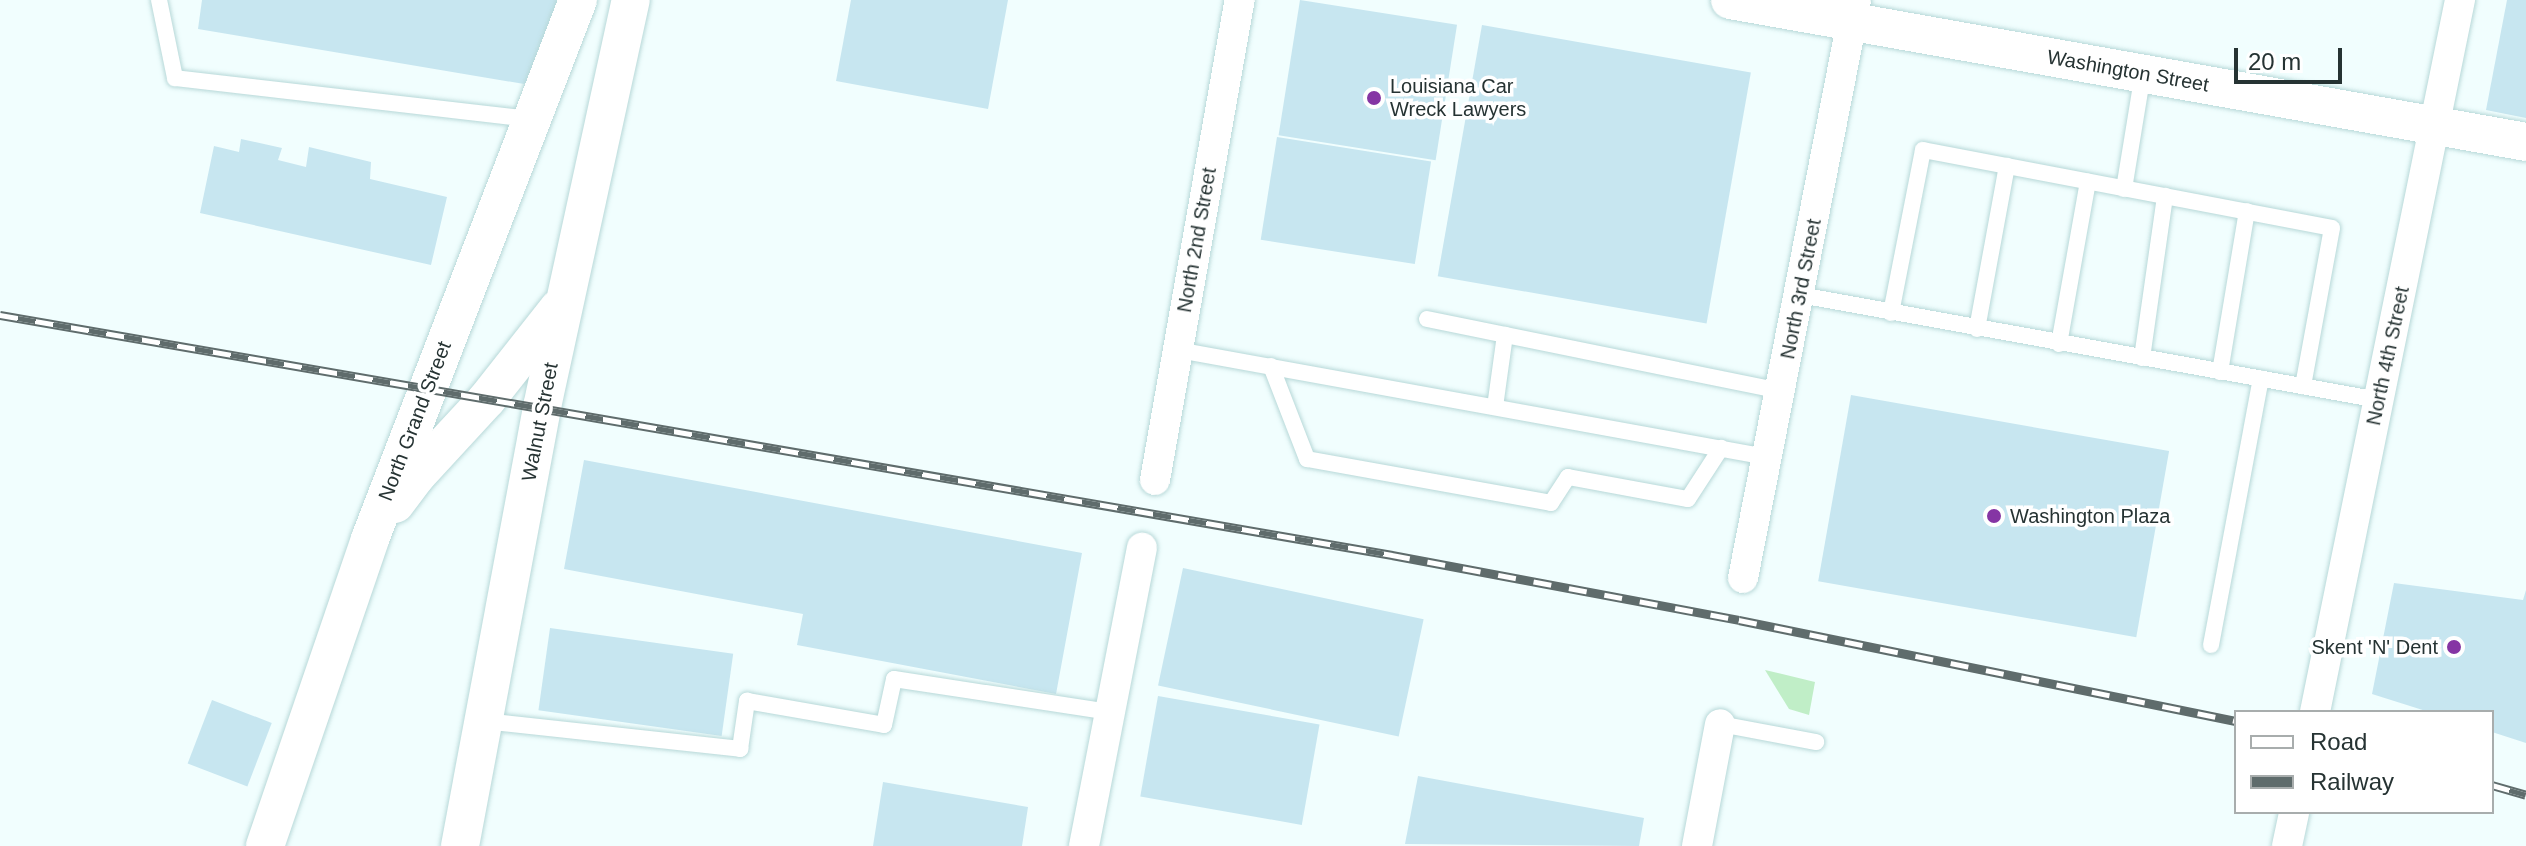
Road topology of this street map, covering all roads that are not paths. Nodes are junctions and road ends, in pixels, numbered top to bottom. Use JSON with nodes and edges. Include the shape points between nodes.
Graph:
{"nodes":[{"id":1,"x":159,"y":0,"type":"edge"},
{"id":2,"x":578,"y":0,"type":"edge"},
{"id":3,"x":631,"y":0,"type":"edge"},
{"id":4,"x":1240,"y":0,"type":"edge"},
{"id":5,"x":1730,"y":0,"type":"edge"},
{"id":6,"x":2460,"y":0,"type":"edge"},
{"id":7,"x":1854,"y":11,"type":"edge"},
{"id":8,"x":2143,"y":73,"type":"junction"},
{"id":9,"x":532,"y":119,"type":"junction"},
{"id":10,"x":2435,"y":126,"type":"junction"},
{"id":11,"x":2526,"y":142,"type":"edge"},
{"id":12,"x":2007,"y":166,"type":"junction"},
{"id":13,"x":2088,"y":182,"type":"junction"},
{"id":14,"x":2124,"y":189,"type":"junction"},
{"id":15,"x":2165,"y":196,"type":"junction"},
{"id":16,"x":2247,"y":211,"type":"junction"},
{"id":17,"x":568,"y":294,"type":"junction"},
{"id":18,"x":1800,"y":295,"type":"junction"},
{"id":19,"x":1891,"y":313,"type":"junction"},
{"id":20,"x":1427,"y":319,"type":"dead end"},
{"id":21,"x":1977,"y":329,"type":"junction"},
{"id":22,"x":1505,"y":335,"type":"junction"},
{"id":23,"x":2059,"y":344,"type":"junction"},
{"id":24,"x":1178,"y":350,"type":"junction"},
{"id":25,"x":2142,"y":358,"type":"junction"},
{"id":26,"x":1271,"y":366,"type":"junction"},
{"id":27,"x":2220,"y":372,"type":"junction"},
{"id":28,"x":2261,"y":379,"type":"junction"},
{"id":29,"x":2303,"y":386,"type":"junction"},
{"id":30,"x":1780,"y":391,"type":"junction"},
{"id":31,"x":2379,"y":400,"type":"junction"},
{"id":32,"x":1495,"y":407,"type":"junction"},
{"id":33,"x":1721,"y":448,"type":"junction"},
{"id":34,"x":1767,"y":457,"type":"junction"},
{"id":35,"x":1155,"y":480,"type":"dead end"},
{"id":36,"x":370,"y":539,"type":"junction"},
{"id":37,"x":1142,"y":548,"type":"dead end"},
{"id":38,"x":1743,"y":578,"type":"dead end"},
{"id":39,"x":2211,"y":645,"type":"dead end"},
{"id":40,"x":2315,"y":710,"type":"edge"},
{"id":41,"x":1110,"y":712,"type":"junction"},
{"id":42,"x":484,"y":721,"type":"junction"},
{"id":43,"x":1720,"y":724,"type":"joint"},
{"id":44,"x":1816,"y":742,"type":"dead end"},
{"id":45,"x":2294,"y":814,"type":"edge"},
{"id":46,"x":265,"y":846,"type":"edge"},
{"id":47,"x":460,"y":846,"type":"edge"},
{"id":48,"x":1084,"y":846,"type":"edge"},
{"id":49,"x":1697,"y":846,"type":"edge"},
{"id":50,"x":2287,"y":846,"type":"edge"}],
"edges":[{"from":1,"to":9,"type":"lane","via":[[175,78]]},
{"from":2,"to":9,"type":"street","name":"North Grand Street"},
{"from":3,"to":17,"type":"street","name":"Walnut Street"},
{"from":4,"to":24,"type":"street","name":"North 2nd Street"},
{"from":5,"to":7,"type":"street","name":"Washington Street"},
{"from":6,"to":10,"type":"street","name":"North 4th Street"},
{"from":7,"to":8,"type":"street","name":"Washington Street"},
{"from":7,"to":18,"type":"street","name":"North 3rd Street"},
{"from":8,"to":10,"type":"street","name":"Washington Street"},
{"from":8,"to":14,"type":"lane"},
{"from":9,"to":36,"type":"street","name":"North Grand Street"},
{"from":10,"to":11,"type":"street","name":"Washington Street"},
{"from":10,"to":31,"type":"street","name":"North 4th Street"},
{"from":12,"to":13,"type":"lane"},
{"from":12,"to":19,"type":"lane","via":[[1923,150]]},
{"from":12,"to":21,"type":"lane"},
{"from":13,"to":14,"type":"lane"},
{"from":13,"to":23,"type":"lane"},
{"from":14,"to":15,"type":"lane"},
{"from":15,"to":16,"type":"lane"},
{"from":15,"to":25,"type":"lane"},
{"from":16,"to":27,"type":"lane"},
{"from":16,"to":29,"type":"lane","via":[[2332,228]]},
{"from":17,"to":36,"type":"street"},
{"from":17,"to":42,"type":"street","name":"Walnut Street"},
{"from":18,"to":19,"type":"lane"},
{"from":18,"to":30,"type":"street","name":"North 3rd Street"},
{"from":19,"to":21,"type":"lane"},
{"from":20,"to":22,"type":"lane"},
{"from":21,"to":23,"type":"lane"},
{"from":22,"to":30,"type":"lane"},
{"from":22,"to":32,"type":"lane"},
{"from":23,"to":25,"type":"lane"},
{"from":24,"to":26,"type":"lane"},
{"from":24,"to":35,"type":"street","name":"North 2nd Street"},
{"from":25,"to":27,"type":"lane"},
{"from":26,"to":32,"type":"lane"},
{"from":26,"to":33,"type":"lane","via":[[1307,459],[1337,465],[1551,503],[1568,477],[1688,499]]},
{"from":27,"to":28,"type":"lane"},
{"from":28,"to":29,"type":"lane"},
{"from":28,"to":39,"type":"lane"},
{"from":29,"to":31,"type":"lane"},
{"from":30,"to":34,"type":"street","name":"North 3rd Street"},
{"from":31,"to":40,"type":"street","name":"North 4th Street"},
{"from":32,"to":33,"type":"lane"},
{"from":33,"to":34,"type":"lane"},
{"from":34,"to":38,"type":"street","name":"North 3rd Street"},
{"from":36,"to":46,"type":"street","name":"North Grand Street"},
{"from":37,"to":41,"type":"street"},
{"from":41,"to":42,"type":"lane","via":[[894,679],[884,725],[747,701],[740,749]]},
{"from":41,"to":48,"type":"street"},
{"from":42,"to":47,"type":"street","name":"Walnut Street"},
{"from":43,"to":44,"type":"lane"},
{"from":43,"to":49,"type":"street"},
{"from":45,"to":50,"type":"street"}]}
